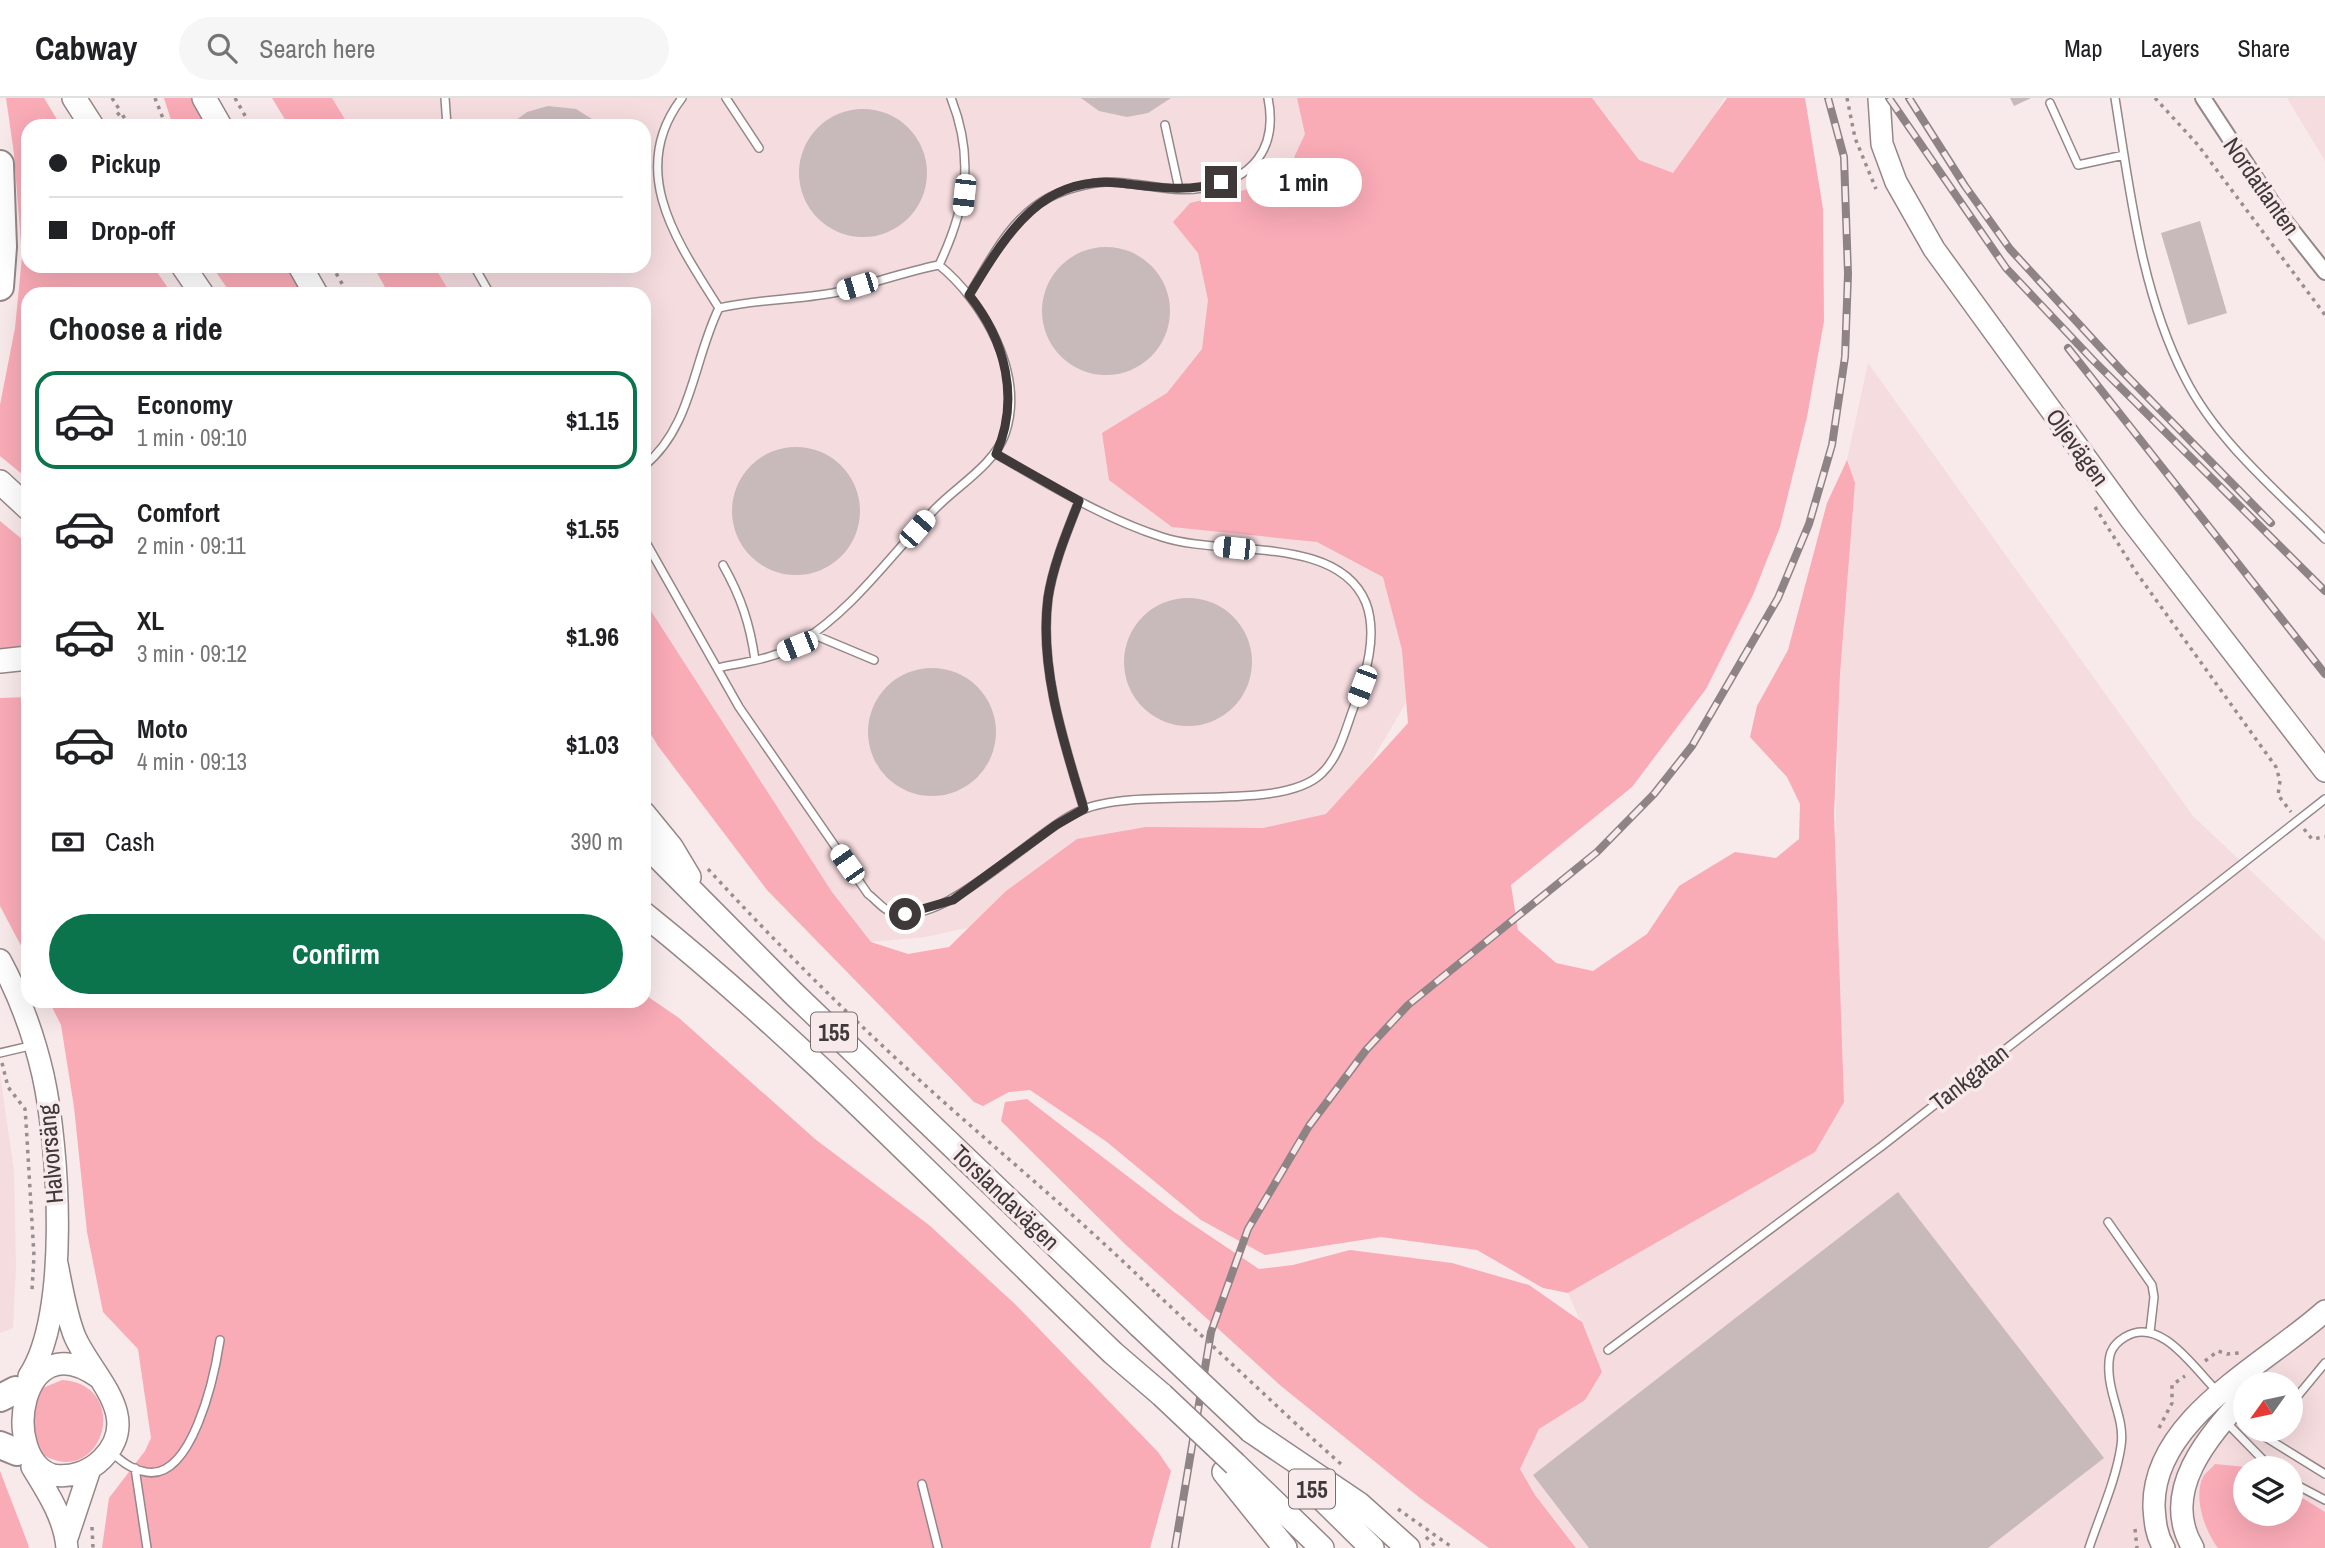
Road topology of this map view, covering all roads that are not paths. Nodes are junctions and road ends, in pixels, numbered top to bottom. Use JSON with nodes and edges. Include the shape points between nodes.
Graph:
{"nodes":[{"id":1,"x":74,"y":98,"type":"edge"},
{"id":2,"x":204,"y":98,"type":"edge"},
{"id":3,"x":445,"y":98,"type":"edge"},
{"id":4,"x":682,"y":98,"type":"edge"},
{"id":5,"x":726,"y":98,"type":"edge"},
{"id":6,"x":951,"y":98,"type":"edge"},
{"id":7,"x":1268,"y":98,"type":"edge"},
{"id":8,"x":1879,"y":98,"type":"edge"},
{"id":9,"x":2115,"y":98,"type":"edge"},
{"id":10,"x":2203,"y":98,"type":"edge"},
{"id":11,"x":2050,"y":103,"type":"dead end"},
{"id":12,"x":88,"y":119,"type":"edge"},
{"id":13,"x":216,"y":119,"type":"edge"},
{"id":14,"x":446,"y":119,"type":"edge"},
{"id":15,"x":1165,"y":125,"type":"dead end"},
{"id":16,"x":759,"y":148,"type":"dead end"},
{"id":17,"x":2124,"y":156,"type":"junction"},
{"id":18,"x":0,"y":164,"type":"edge"},
{"id":19,"x":1179,"y":189,"type":"junction"},
{"id":20,"x":939,"y":265,"type":"junction"},
{"id":21,"x":2325,"y":272,"type":"edge"},
{"id":22,"x":0,"y":287,"type":"edge"},
{"id":23,"x":969,"y":295,"type":"junction"},
{"id":24,"x":719,"y":308,"type":"junction"},
{"id":25,"x":996,"y":454,"type":"junction"},
{"id":26,"x":651,"y":461,"type":"edge"},
{"id":27,"x":0,"y":482,"type":"edge"},
{"id":28,"x":1079,"y":501,"type":"junction"},
{"id":29,"x":21,"y":502,"type":"edge"},
{"id":30,"x":2325,"y":539,"type":"edge"},
{"id":31,"x":651,"y":551,"type":"edge"},
{"id":32,"x":723,"y":565,"type":"dead end"},
{"id":33,"x":812,"y":634,"type":"junction"},
{"id":34,"x":21,"y":659,"type":"edge"},
{"id":35,"x":755,"y":660,"type":"junction"},
{"id":36,"x":874,"y":660,"type":"dead end"},
{"id":37,"x":0,"y":661,"type":"edge"},
{"id":38,"x":717,"y":667,"type":"junction"},
{"id":39,"x":2325,"y":771,"type":"edge"},
{"id":40,"x":2325,"y":799,"type":"edge"},
{"id":41,"x":1084,"y":809,"type":"junction"},
{"id":42,"x":651,"y":823,"type":"edge"},
{"id":43,"x":651,"y":850,"type":"edge"},
{"id":44,"x":712,"y":914,"type":"junction"},
{"id":45,"x":651,"y":920,"type":"edge"},
{"id":46,"x":651,"y":932,"type":"edge"},
{"id":47,"x":697,"y":956,"type":"junction"},
{"id":48,"x":0,"y":960,"type":"edge"},
{"id":49,"x":34,"y":1044,"type":"junction"},
{"id":50,"x":0,"y":1056,"type":"edge"},
{"id":51,"x":2108,"y":1222,"type":"dead end"},
{"id":52,"x":57,"y":1264,"type":"junction"},
{"id":53,"x":2325,"y":1311,"type":"edge"},
{"id":54,"x":2150,"y":1332,"type":"junction"},
{"id":55,"x":2301,"y":1333,"type":"junction"},
{"id":56,"x":220,"y":1340,"type":"dead end"},
{"id":57,"x":1608,"y":1350,"type":"dead end"},
{"id":58,"x":2325,"y":1363,"type":"edge"},
{"id":59,"x":2266,"y":1372,"type":"edge"},
{"id":60,"x":2266,"y":1372,"type":"edge"},
{"id":61,"x":98,"y":1377,"type":"junction"},
{"id":62,"x":15,"y":1388,"type":"edge"},
{"id":63,"x":2303,"y":1390,"type":"edge"},
{"id":64,"x":2233,"y":1407,"type":"edge"},
{"id":65,"x":2233,"y":1408,"type":"edge"},
{"id":66,"x":2233,"y":1409,"type":"edge"},
{"id":67,"x":1251,"y":1431,"type":"junction"},
{"id":68,"x":2271,"y":1442,"type":"edge"},
{"id":69,"x":109,"y":1451,"type":"junction"},
{"id":70,"x":16,"y":1454,"type":"edge"},
{"id":71,"x":90,"y":1468,"type":"junction"},
{"id":72,"x":135,"y":1468,"type":"junction"},
{"id":73,"x":1230,"y":1468,"type":"junction"},
{"id":74,"x":2325,"y":1474,"type":"edge"},
{"id":75,"x":922,"y":1484,"type":"dead end"},
{"id":76,"x":2303,"y":1488,"type":"edge"},
{"id":77,"x":2325,"y":1500,"type":"edge"},
{"id":78,"x":67,"y":1543,"type":"edge"},
{"id":79,"x":2160,"y":1544,"type":"edge"},
{"id":80,"x":147,"y":1548,"type":"edge"},
{"id":81,"x":938,"y":1548,"type":"edge"},
{"id":82,"x":1285,"y":1548,"type":"edge"},
{"id":83,"x":1322,"y":1548,"type":"edge"},
{"id":84,"x":1372,"y":1548,"type":"edge"},
{"id":85,"x":1408,"y":1548,"type":"edge"},
{"id":86,"x":2089,"y":1548,"type":"edge"},
{"id":87,"x":2193,"y":1548,"type":"edge"}],
"edges":[{"from":1,"to":12,"type":"main road"},
{"from":2,"to":13,"type":"main road"},
{"from":3,"to":14,"type":"lane"},
{"from":4,"to":24,"type":"lane","via":[[664,124],[657,186],[681,248]]},
{"from":5,"to":16,"type":"lane"},
{"from":6,"to":20,"type":"lane","via":[[964,143],[965,178],[962,212]]},
{"from":7,"to":19,"type":"lane","via":[[1268,146],[1255,162],[1221,182]]},
{"from":8,"to":39,"type":"street","name":"Oljevägen","via":[[1882,144],[1896,182],[1934,249],[2131,520]]},
{"from":9,"to":17,"type":"lane"},
{"from":10,"to":21,"type":"street","name":"Nordatlanten","via":[[2280,215]]},
{"from":11,"to":17,"type":"lane","via":[[2078,165]]},
{"from":15,"to":19,"type":"lane"},
{"from":17,"to":30,"type":"lane","via":[[2152,288],[2185,379],[2250,464]]},
{"from":18,"to":22,"type":"highway"},
{"from":19,"to":23,"type":"lane","via":[[1107,182],[1052,196],[1030,208],[1012,229]]},
{"from":20,"to":23,"type":"lane"},
{"from":20,"to":24,"type":"lane","via":[[835,292]]},
{"from":23,"to":25,"type":"lane","via":[[993,328],[1009,393],[1006,431]]},
{"from":24,"to":26,"type":"lane","via":[[676,430]]},
{"from":25,"to":28,"type":"lane"},
{"from":25,"to":33,"type":"lane","via":[[949,495],[853,601]]},
{"from":27,"to":29,"type":"main road"},
{"from":28,"to":41,"type":"lane","via":[[1048,597],[1047,641],[1053,686]]},
{"from":28,"to":41,"type":"lane","via":[[1165,538],[1306,558],[1335,567],[1355,582],[1367,606],[1371,639],[1362,686],[1337,751],[1322,773],[1298,789]]},
{"from":31,"to":38,"type":"lane"},
{"from":32,"to":35,"type":"lane","via":[[750,623]]},
{"from":33,"to":35,"type":"lane","via":[[797,646]]},
{"from":33,"to":36,"type":"lane"},
{"from":34,"to":37,"type":"main road"},
{"from":35,"to":38,"type":"lane"},
{"from":38,"to":41,"type":"lane","via":[[763,744],[868,894],[888,911],[905,914],[953,900]]},
{"from":40,"to":57,"type":"lane","name":"Tankgatan","via":[[1882,1146]]},
{"from":42,"to":44,"type":"main road","number":"155"},
{"from":43,"to":44,"type":"main road","name":"Torslandavägen","number":"155"},
{"from":44,"to":67,"type":"main road","name":"Torslandavägen","number":"155","bridge":true},
{"from":45,"to":47,"type":"main road","name":"Torslandavägen","number":"155"},
{"from":46,"to":47,"type":"main road"},
{"from":47,"to":73,"type":"main road","name":"Torslandavägen","number":"155","bridge":true,"via":[[1162,1395]]},
{"from":48,"to":49,"type":"street","name":"Halvorsäng"},
{"from":49,"to":50,"type":"lane"},
{"from":49,"to":52,"type":"street","name":"Halvorsäng","via":[[48,1109]]},
{"from":51,"to":54,"type":"lane","via":[[2152,1285]]},
{"from":52,"to":61,"type":"street","name":"Halvorsäng","via":[[72,1330]]},
{"from":52,"to":62,"type":"street","name":"Halvorsäng","via":[[46,1339],[38,1362]]},
{"from":53,"to":55,"type":"street"},
{"from":54,"to":64,"type":"lane","via":[[2162,1336]]},
{"from":54,"to":86,"type":"lane","via":[[2130,1334],[2109,1354],[2122,1444]]},
{"from":55,"to":59,"type":"street"},
{"from":55,"to":60,"type":"street"},
{"from":56,"to":72,"type":"lane","via":[[214,1380],[200,1418],[175,1462],[165,1469],[144,1472]]},
{"from":58,"to":63,"type":"lane"},
{"from":61,"to":62,"type":"street","via":[[64,1364],[45,1367]]},
{"from":61,"to":69,"type":"street","name":"Halvorsäng","via":[[109,1389],[118,1412]]},
{"from":62,"to":70,"type":"street","name":"Halvorsäng","via":[[7,1421]]},
{"from":65,"to":79,"type":"street","via":[[2187,1425],[2163,1458],[2154,1493]]},
{"from":66,"to":87,"type":"street","via":[[2186,1476],[2183,1524]]},
{"from":67,"to":84,"type":"main road","name":"Torslandavägen","number":"155"},
{"from":67,"to":85,"type":"main road","via":[[1359,1504]]},
{"from":68,"to":74,"type":"lane"},
{"from":69,"to":71,"type":"street","name":"Halvorsäng"},
{"from":69,"to":72,"type":"lane"},
{"from":70,"to":71,"type":"street","via":[[61,1476]]},
{"from":70,"to":78,"type":"street","name":"Halvorsäng","via":[[50,1495]]},
{"from":71,"to":78,"type":"street","name":"Halvorsäng"},
{"from":72,"to":80,"type":"lane"},
{"from":73,"to":82,"type":"main road"},
{"from":73,"to":83,"type":"main road","name":"Torslandavägen","number":"155"},
{"from":75,"to":81,"type":"lane"},
{"from":76,"to":77,"type":"lane"}]}
